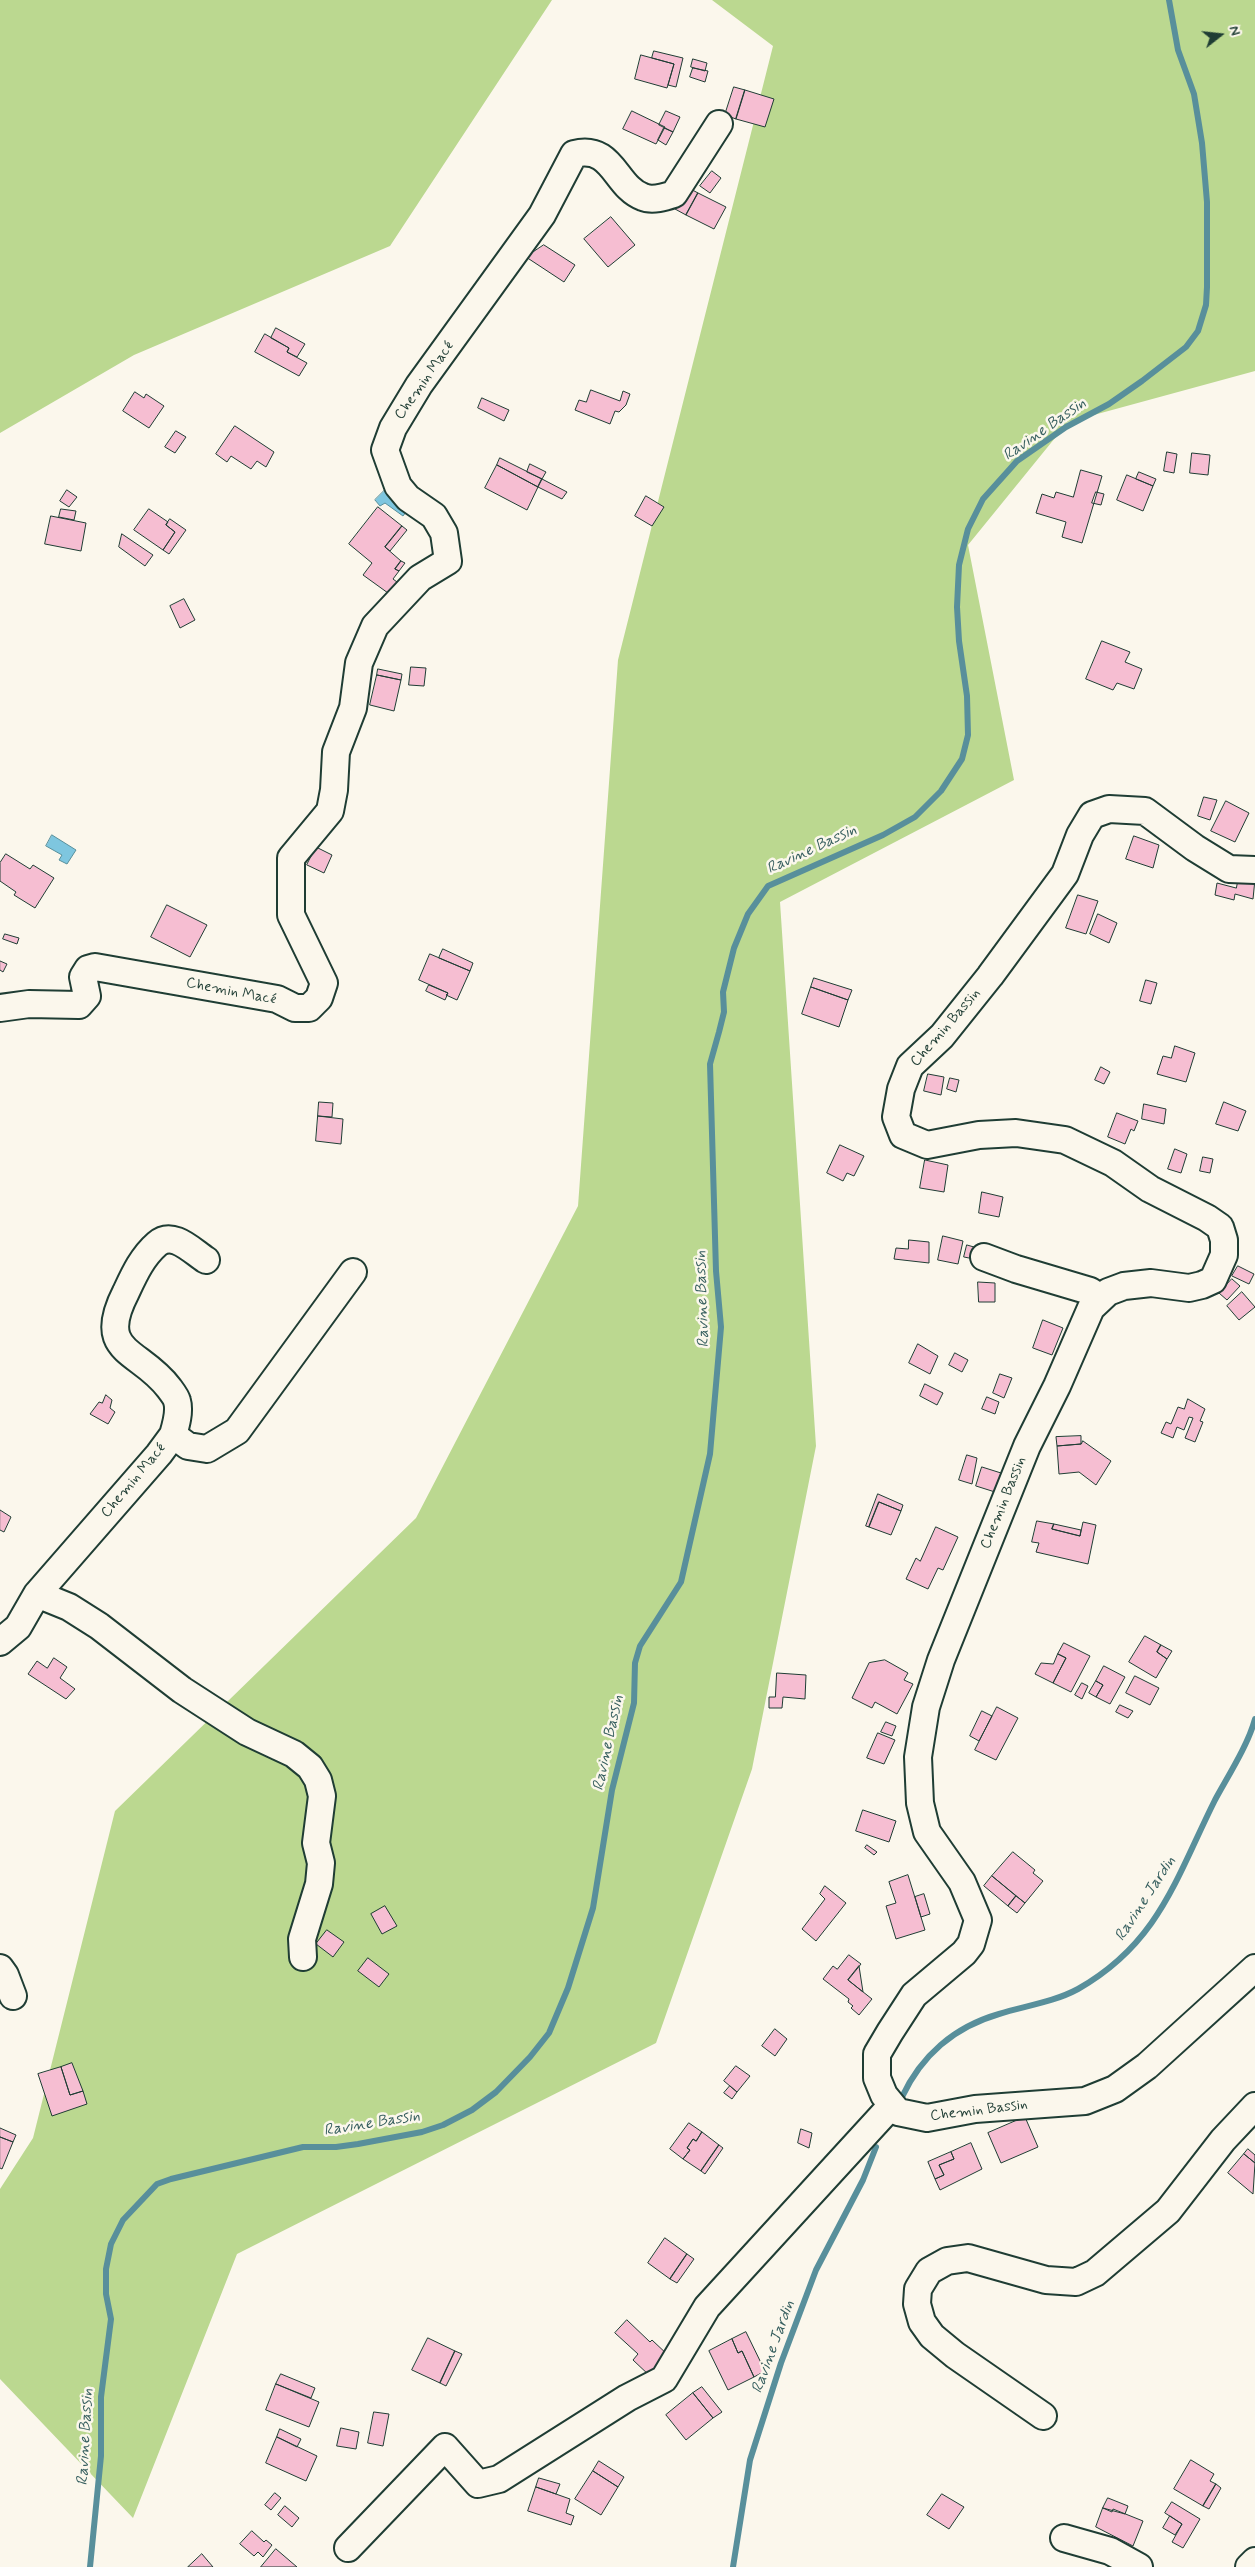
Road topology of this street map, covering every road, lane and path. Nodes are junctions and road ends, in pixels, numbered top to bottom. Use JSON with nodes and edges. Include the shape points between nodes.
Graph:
{"nodes":[{"id":1,"x":719,"y":124,"type":"dead end"},
{"id":2,"x":1255,"y":870,"type":"edge"},
{"id":3,"x":0,"y":1008,"type":"edge"},
{"id":4,"x":984,"y":1257,"type":"dead end"},
{"id":5,"x":206,"y":1260,"type":"dead end"},
{"id":6,"x":353,"y":1272,"type":"dead end"},
{"id":7,"x":1101,"y":1298,"type":"junction"},
{"id":8,"x":173,"y":1435,"type":"junction"},
{"id":9,"x":37,"y":1594,"type":"junction"},
{"id":10,"x":0,"y":1642,"type":"edge"},
{"id":11,"x":303,"y":1957,"type":"dead end"},
{"id":12,"x":0,"y":1968,"type":"edge"},
{"id":13,"x":1255,"y":1968,"type":"edge"},
{"id":14,"x":13,"y":1996,"type":"dead end"},
{"id":15,"x":892,"y":2105,"type":"junction"},
{"id":16,"x":1255,"y":2106,"type":"edge"},
{"id":17,"x":1043,"y":2416,"type":"dead end"},
{"id":18,"x":1064,"y":2538,"type":"dead end"},
{"id":19,"x":348,"y":2548,"type":"dead end"},
{"id":20,"x":1255,"y":2561,"type":"edge"},
{"id":21,"x":1139,"y":2567,"type":"edge"},
{"id":22,"x":1250,"y":2567,"type":"edge"}],
"edges":[{"from":1,"to":3,"type":"street","name":"Chemin Macé","via":[[674,194],[659,198],[644,197],[632,190],[601,157],[587,151],[574,154],[542,215],[419,385],[393,428],[385,450],[398,486],[408,498],[434,516],[444,533],[448,561],[420,578],[375,626],[359,663],[353,708],[336,752],[330,812],[290,858],[291,915],[324,983],[320,998],[309,1008],[295,1008],[277,999],[95,967],[88,969],[83,977],[86,996],[79,1005],[30,1004]]},
{"from":2,"to":7,"type":"street","name":"Chemin Bassin","via":[[1229,869],[1145,811],[1109,809],[1092,815],[1065,874],[942,1036],[910,1066],[901,1089],[896,1116],[903,1135],[927,1145],[979,1135],[1016,1133],[1065,1140],[1113,1163],[1150,1189],[1220,1226],[1224,1255],[1213,1280],[1189,1288],[1151,1284],[1124,1286]]},
{"from":4,"to":7,"type":"street","via":[[1090,1291]]},
{"from":5,"to":8,"type":"street","via":[[182,1243],[170,1238],[161,1240],[139,1265],[114,1320],[114,1332],[124,1349],[165,1383],[178,1400]]},
{"from":6,"to":8,"type":"street","name":"Chemin Macé","via":[[237,1431],[207,1449],[188,1446]]},
{"from":7,"to":15,"type":"street","name":"Chemin Bassin","via":[[1091,1308],[1058,1386],[1027,1446],[941,1660],[926,1706],[918,1757],[920,1803],[927,1832],[962,1882],[978,1920],[971,1944],[914,1995],[877,2054],[877,2078]]},
{"from":8,"to":9,"type":"street","name":"Chemin Macé"},
{"from":9,"to":10,"type":"street","name":"Chemin Macé","via":[[18,1627]]},
{"from":9,"to":11,"type":"street","via":[[69,1607],[182,1690],[247,1732],[294,1754],[310,1767],[322,1796],[316,1843],[321,1862],[319,1884],[302,1939]]},
{"from":12,"to":14,"type":"street"},
{"from":13,"to":15,"type":"street","name":"Chemin Bassin","via":[[1147,2066],[1115,2089],[1084,2101],[975,2109],[927,2118],[898,2112]]},
{"from":15,"to":19,"type":"street","via":[[707,2307],[664,2379],[627,2398],[499,2479],[478,2484],[445,2446]]},
{"from":16,"to":17,"type":"street","via":[[1223,2140],[1168,2211],[1095,2274],[1076,2282],[1046,2280],[968,2258],[947,2261],[929,2271],[918,2289],[917,2304],[922,2322],[932,2336]]},
{"from":18,"to":21,"type":"street","via":[[1110,2551]]},
{"from":20,"to":22,"type":"street"}]}
